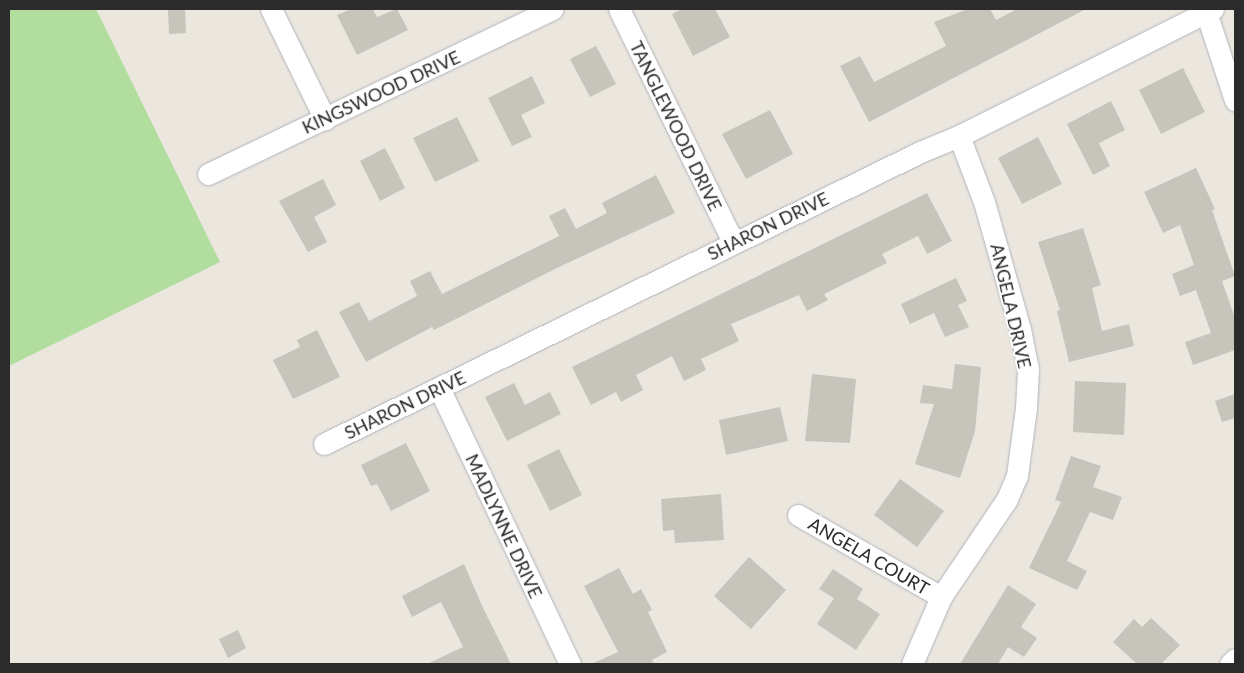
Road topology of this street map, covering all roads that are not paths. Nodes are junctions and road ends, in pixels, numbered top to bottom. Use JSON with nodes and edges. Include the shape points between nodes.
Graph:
{"nodes":[{"id":1,"x":271,"y":9,"type":"edge"},
{"id":2,"x":554,"y":9,"type":"edge"},
{"id":3,"x":619,"y":9,"type":"edge"},
{"id":4,"x":1209,"y":11,"type":"edge"},
{"id":5,"x":1235,"y":100,"type":"edge"},
{"id":6,"x":325,"y":119,"type":"junction"},
{"id":7,"x":959,"y":136,"type":"junction"},
{"id":8,"x":208,"y":174,"type":"dead end"},
{"id":9,"x":733,"y":242,"type":"junction"},
{"id":10,"x":439,"y":388,"type":"junction"},
{"id":11,"x":324,"y":444,"type":"dead end"},
{"id":12,"x":798,"y":515,"type":"dead end"},
{"id":13,"x":941,"y":597,"type":"junction"},
{"id":14,"x":1235,"y":659,"type":"edge"},
{"id":15,"x":570,"y":664,"type":"edge"},
{"id":16,"x":912,"y":664,"type":"edge"},
{"id":17,"x":1230,"y":664,"type":"edge"}],
"edges":[{"from":1,"to":6,"type":"street"},
{"from":2,"to":6,"type":"street","name":"KINGSWOOD DRIVE"},
{"from":3,"to":9,"type":"street","name":"TANGLEWOOD DRIVE"},
{"from":4,"to":5,"type":"street"},
{"from":4,"to":7,"type":"street","name":"SHARON DRIVE"},
{"from":6,"to":8,"type":"street","name":"KINGSWOOD DRIVE"},
{"from":7,"to":9,"type":"street","name":"SHARON DRIVE"},
{"from":7,"to":13,"type":"street","name":"ANGELA DRIVE","via":[[1005,268],[1028,369],[1017,476],[1007,499]]},
{"from":9,"to":10,"type":"street","name":"SHARON DRIVE"},
{"from":10,"to":11,"type":"street","name":"SHARON DRIVE"},
{"from":10,"to":15,"type":"street","name":"MADLYNNE DRIVE"},
{"from":12,"to":13,"type":"street","name":"ANGELA COURT"},
{"from":13,"to":16,"type":"street","name":"ANGELA DRIVE"},
{"from":14,"to":17,"type":"street"}]}
